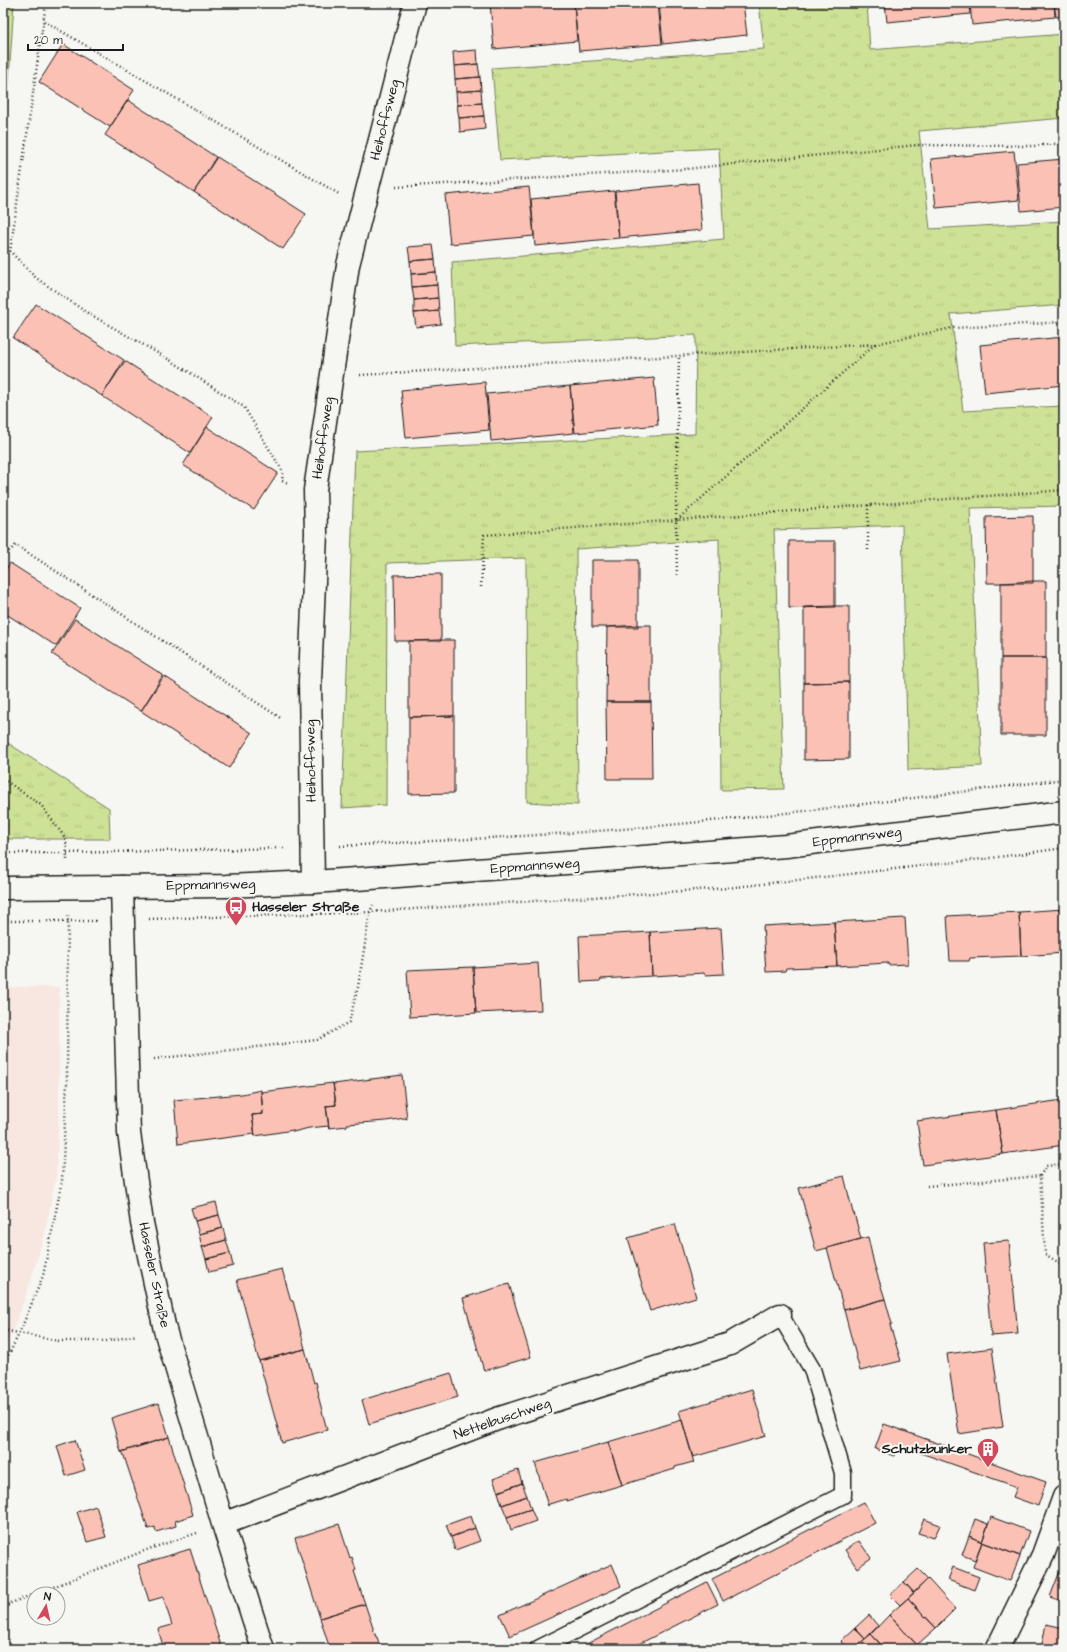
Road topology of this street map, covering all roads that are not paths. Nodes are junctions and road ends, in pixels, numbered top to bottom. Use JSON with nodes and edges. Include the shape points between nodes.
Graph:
{"nodes":[{"id":1,"x":415,"y":3,"type":"edge"},
{"id":2,"x":1064,"y":812,"type":"edge"},
{"id":3,"x":313,"y":882,"type":"junction"},
{"id":4,"x":122,"y":887,"type":"junction"},
{"id":5,"x":3,"y":888,"type":"edge"},
{"id":6,"x":780,"y":1315,"type":"joint"},
{"id":7,"x":1064,"y":1497,"type":"edge"},
{"id":8,"x":223,"y":1524,"type":"junction"},
{"id":9,"x":263,"y":1649,"type":"edge"},
{"id":10,"x":538,"y":1649,"type":"edge"},
{"id":11,"x":997,"y":1649,"type":"edge"}],
"edges":[{"from":1,"to":3,"type":"street","name":"Heihoffsweg","via":[[348,265],[316,490],[310,681]]},
{"from":2,"to":3,"type":"street","name":"Eppmannsweg","via":[[786,846]]},
{"from":3,"to":4,"type":"street","name":"Eppmannsweg"},
{"from":4,"to":5,"type":"street","name":"Eppmannsweg"},
{"from":4,"to":8,"type":"street","name":"Hasseler Straße","via":[[129,1133],[142,1223],[165,1330]]},
{"from":6,"to":8,"type":"street","name":"Nettelbuschweg","via":[[730,1344],[497,1419]]},
{"from":6,"to":10,"type":"lane","via":[[812,1369],[843,1473],[843,1495]]},
{"from":7,"to":11,"type":"street","via":[[1043,1555]]},
{"from":8,"to":9,"type":"street","name":"Hasseler Straße"}]}
